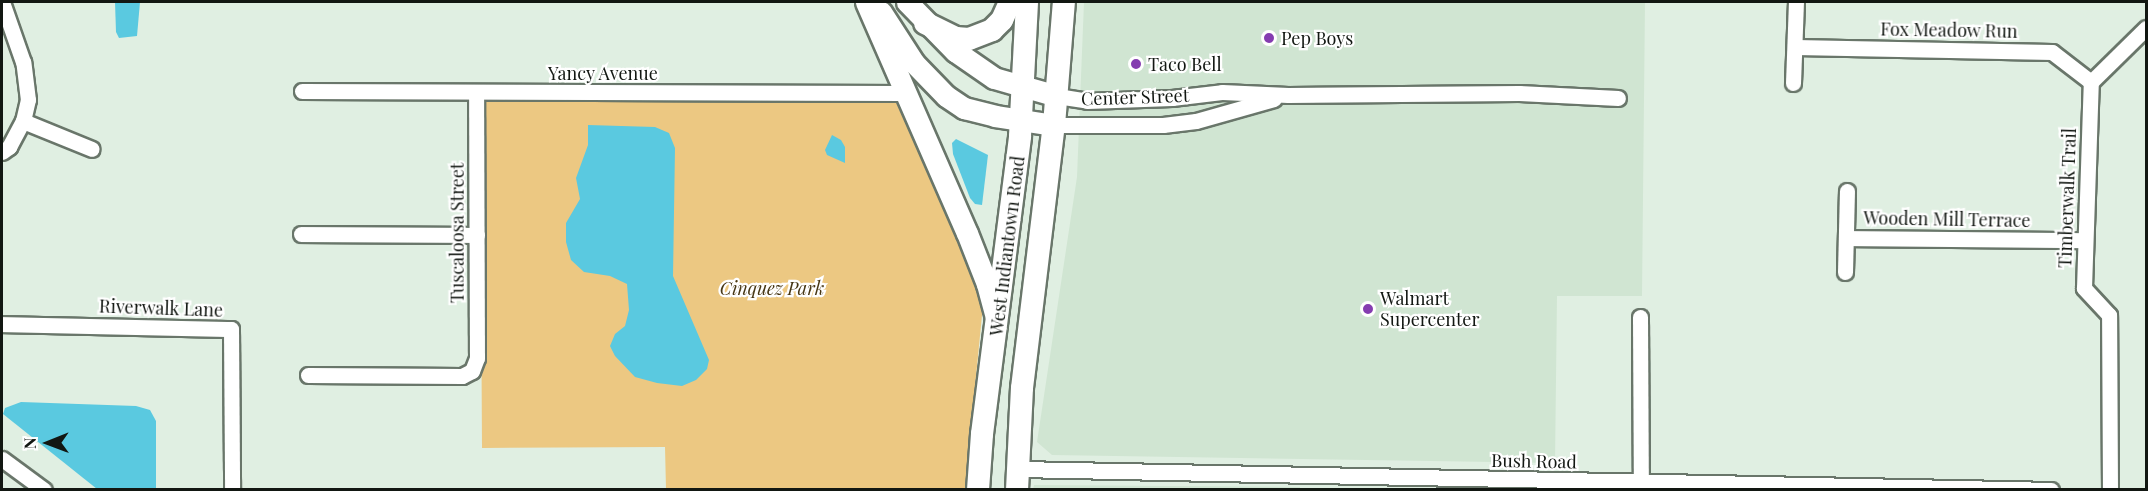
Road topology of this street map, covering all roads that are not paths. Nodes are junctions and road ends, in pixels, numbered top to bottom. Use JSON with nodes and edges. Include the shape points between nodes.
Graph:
{"nodes":[{"id":1,"x":2,"y":2,"type":"edge"},
{"id":2,"x":866,"y":2,"type":"edge"},
{"id":3,"x":874,"y":2,"type":"edge"},
{"id":4,"x":907,"y":2,"type":"edge"},
{"id":5,"x":1010,"y":2,"type":"edge"},
{"id":6,"x":1027,"y":2,"type":"edge"},
{"id":7,"x":1064,"y":2,"type":"edge"},
{"id":8,"x":1796,"y":2,"type":"edge"},
{"id":9,"x":925,"y":23,"type":"junction"},
{"id":10,"x":2146,"y":28,"type":"edge"},
{"id":11,"x":1795,"y":47,"type":"junction"},
{"id":12,"x":2091,"y":82,"type":"junction"},
{"id":13,"x":1793,"y":83,"type":"dead end"},
{"id":14,"x":1024,"y":89,"type":"junction"},
{"id":15,"x":302,"y":91,"type":"dead end"},
{"id":16,"x":476,"y":93,"type":"junction"},
{"id":17,"x":906,"y":93,"type":"junction"},
{"id":18,"x":1288,"y":95,"type":"junction"},
{"id":19,"x":1057,"y":96,"type":"junction"},
{"id":20,"x":1618,"y":98,"type":"dead end"},
{"id":21,"x":22,"y":121,"type":"junction"},
{"id":22,"x":1022,"y":122,"type":"junction"},
{"id":23,"x":1054,"y":124,"type":"junction"},
{"id":24,"x":92,"y":148,"type":"dead end"},
{"id":25,"x":2,"y":152,"type":"edge"},
{"id":26,"x":1847,"y":191,"type":"dead end"},
{"id":27,"x":301,"y":234,"type":"dead end"},
{"id":28,"x":477,"y":235,"type":"junction"},
{"id":29,"x":1846,"y":238,"type":"junction"},
{"id":30,"x":2083,"y":240,"type":"junction"},
{"id":31,"x":1845,"y":272,"type":"dead end"},
{"id":32,"x":1640,"y":318,"type":"dead end"},
{"id":33,"x":2,"y":324,"type":"edge"},
{"id":34,"x":998,"y":324,"type":"junction"},
{"id":35,"x":308,"y":375,"type":"dead end"},
{"id":36,"x":2,"y":459,"type":"edge"},
{"id":37,"x":1017,"y":479,"type":"edge"},
{"id":38,"x":1315,"y":482,"type":"edge"},
{"id":39,"x":1641,"y":482,"type":"junction"},
{"id":40,"x":1400,"y":483,"type":"edge"},
{"id":41,"x":44,"y":489,"type":"edge"},
{"id":42,"x":232,"y":489,"type":"edge"},
{"id":43,"x":978,"y":489,"type":"edge"},
{"id":44,"x":2051,"y":489,"type":"edge"},
{"id":45,"x":2110,"y":489,"type":"edge"}],
"edges":[{"from":1,"to":21,"type":"street","via":[[23,62],[28,100]]},
{"from":2,"to":17,"type":"street"},
{"from":3,"to":22,"type":"street","via":[[914,63],[946,96],[964,108]]},
{"from":4,"to":9,"type":"street","name":"Center Street"},
{"from":5,"to":9,"type":"main road","via":[[1002,20],[992,30],[969,39],[956,38]]},
{"from":6,"to":14,"type":"main road","name":"West Indiantown Road"},
{"from":7,"to":19,"type":"main road","name":"West Indiantown Road"},
{"from":8,"to":11,"type":"street"},
{"from":9,"to":14,"type":"street","name":"Center Street","via":[[955,51],[994,78]]},
{"from":10,"to":12,"type":"street"},
{"from":11,"to":12,"type":"street","name":"Fox Meadow Run","via":[[2052,52]]},
{"from":11,"to":13,"type":"street"},
{"from":12,"to":30,"type":"street","name":"Timberwalk Trail"},
{"from":14,"to":19,"type":"street","name":"Center Street"},
{"from":14,"to":22,"type":"main road","name":"West Indiantown Road"},
{"from":15,"to":16,"type":"street","name":"Yancy Avenue"},
{"from":16,"to":17,"type":"street","name":"Yancy Avenue"},
{"from":16,"to":28,"type":"street","name":"Tuscaloosa Street"},
{"from":17,"to":34,"type":"street","via":[[971,243]]},
{"from":18,"to":19,"type":"street","name":"Center Street","via":[[1222,92],[1087,101]]},
{"from":18,"to":20,"type":"street","name":"Center Street","via":[[1519,93]]},
{"from":18,"to":23,"type":"street","name":"Center Street","via":[[1174,124]]},
{"from":19,"to":23,"type":"main road","name":"West Indiantown Road"},
{"from":21,"to":24,"type":"street"},
{"from":21,"to":25,"type":"street","via":[[9,147]]},
{"from":22,"to":23,"type":"street"},
{"from":22,"to":34,"type":"main road","name":"West Indiantown Road"},
{"from":23,"to":37,"type":"main road","name":"West Indiantown Road","via":[[1025,354]]},
{"from":26,"to":29,"type":"street","name":"Wooden Mill Terrace"},
{"from":27,"to":28,"type":"street"},
{"from":28,"to":35,"type":"street","name":"Tuscaloosa Street","via":[[477,358],[471,371],[462,376]]},
{"from":29,"to":30,"type":"street","name":"Wooden Mill Terrace"},
{"from":29,"to":31,"type":"street","name":"Wooden Mill Terrace"},
{"from":30,"to":45,"type":"street","name":"Timberwalk Trail","via":[[2084,288],[2109,315]]},
{"from":32,"to":39,"type":"street"},
{"from":33,"to":42,"type":"street","name":"Riverwalk Lane","via":[[231,329]]},
{"from":34,"to":43,"type":"main road","name":"West Indiantown Road"},
{"from":36,"to":41,"type":"street"},
{"from":37,"to":38,"type":"street","name":"Bush Road"},
{"from":38,"to":40,"type":"street","name":"Bush Road"},
{"from":39,"to":40,"type":"street","name":"Bush Road"},
{"from":39,"to":44,"type":"street","name":"Bush Road"}]}
